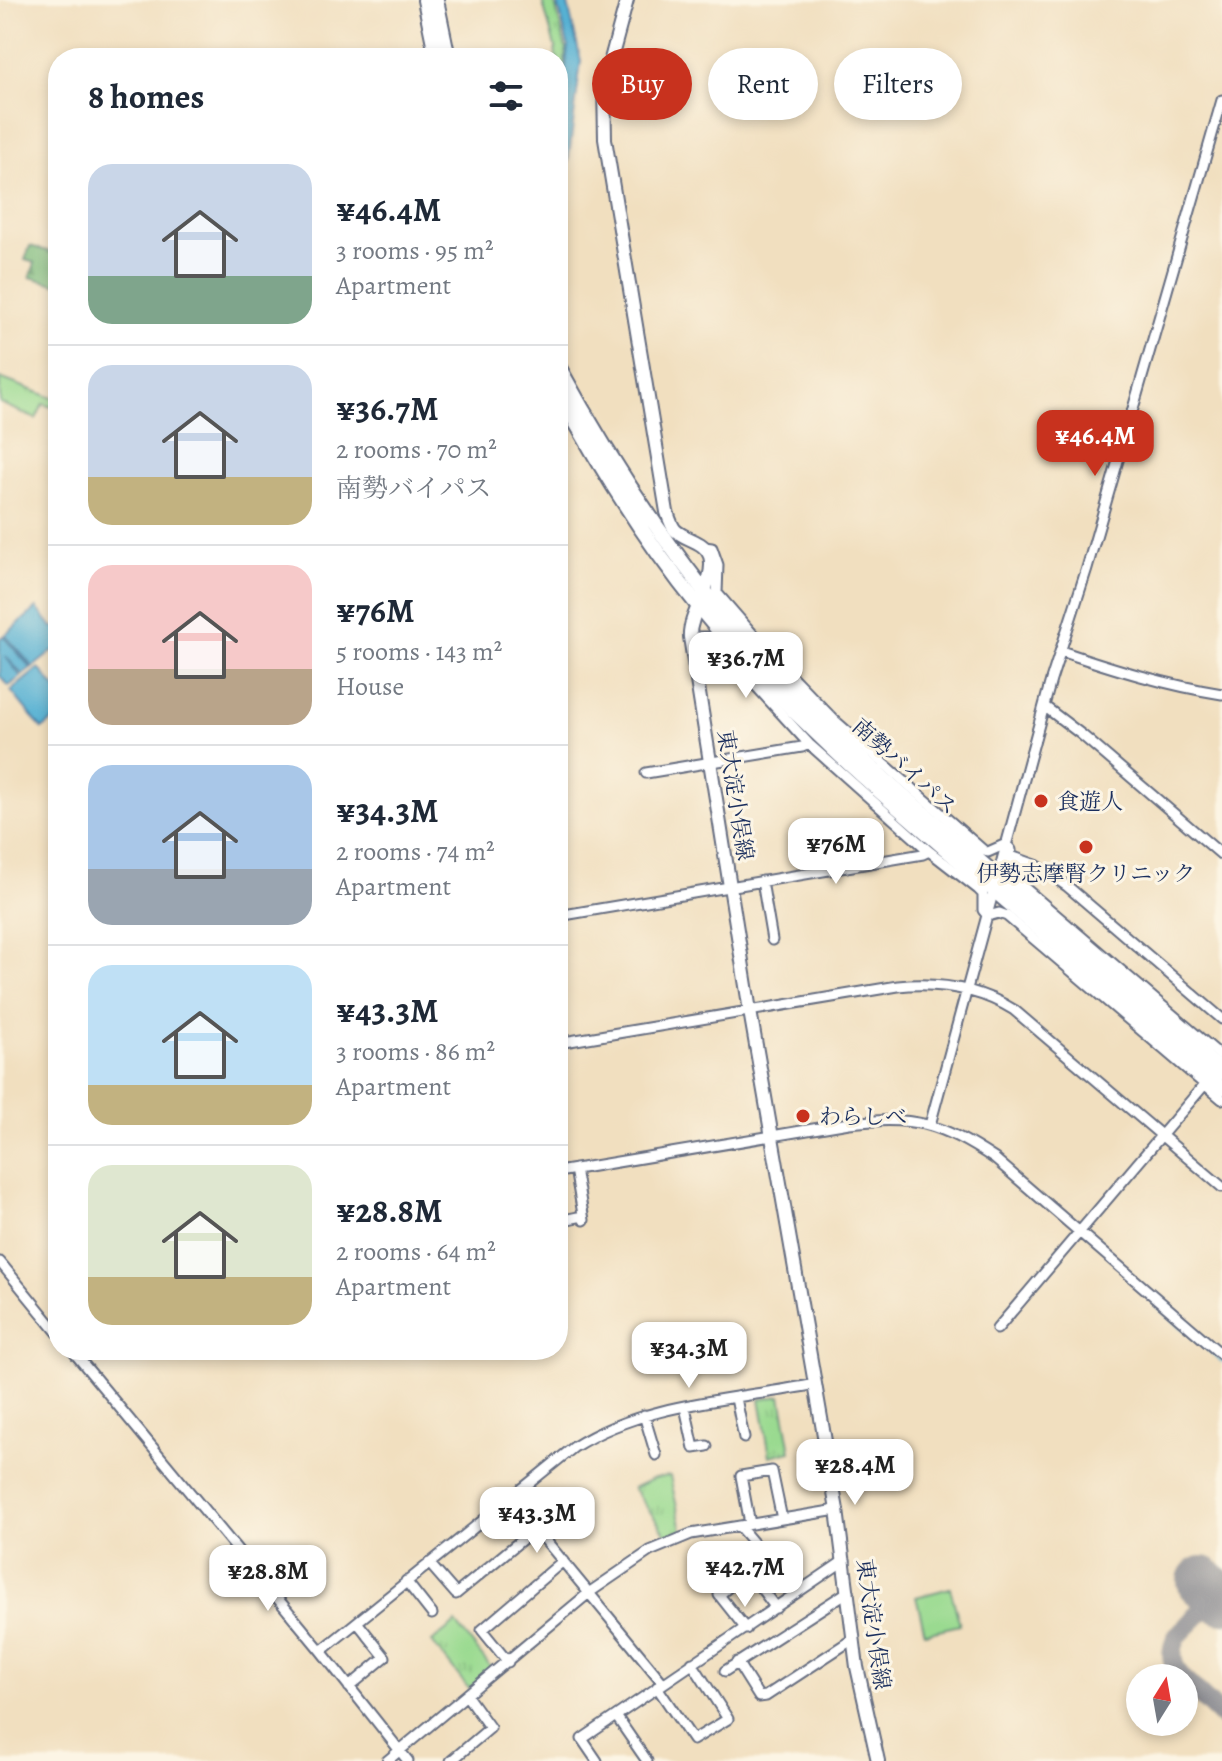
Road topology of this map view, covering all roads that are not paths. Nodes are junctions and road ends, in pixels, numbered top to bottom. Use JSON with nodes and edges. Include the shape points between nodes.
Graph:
{"nodes":[{"id":1,"x":425,"y":0,"type":"edge"},
{"id":2,"x":436,"y":0,"type":"edge"},
{"id":3,"x":627,"y":0,"type":"edge"},
{"id":4,"x":435,"y":48,"type":"edge"},
{"id":5,"x":446,"y":48,"type":"edge"},
{"id":6,"x":1222,"y":100,"type":"edge"},
{"id":7,"x":568,"y":384,"type":"edge"},
{"id":8,"x":568,"y":408,"type":"edge"},
{"id":9,"x":704,"y":547,"type":"junction"},
{"id":10,"x":704,"y":592,"type":"junction"},
{"id":11,"x":700,"y":607,"type":"junction"},
{"id":12,"x":690,"y":637,"type":"junction"},
{"id":13,"x":1061,"y":651,"type":"junction"},
{"id":14,"x":1222,"y":694,"type":"edge"},
{"id":15,"x":1044,"y":706,"type":"junction"},
{"id":16,"x":809,"y":744,"type":"junction"},
{"id":17,"x":711,"y":761,"type":"junction"},
{"id":18,"x":646,"y":773,"type":"dead end"},
{"id":19,"x":1006,"y":844,"type":"junction"},
{"id":20,"x":929,"y":851,"type":"junction"},
{"id":21,"x":1222,"y":855,"type":"edge"},
{"id":22,"x":1011,"y":856,"type":"junction"},
{"id":23,"x":762,"y":881,"type":"junction"},
{"id":24,"x":996,"y":884,"type":"junction"},
{"id":25,"x":730,"y":886,"type":"junction"},
{"id":26,"x":568,"y":914,"type":"edge"},
{"id":27,"x":988,"y":916,"type":"junction"},
{"id":28,"x":772,"y":940,"type":"dead end"},
{"id":29,"x":969,"y":989,"type":"junction"},
{"id":30,"x":750,"y":1011,"type":"junction"},
{"id":31,"x":1222,"y":1019,"type":"edge"},
{"id":32,"x":568,"y":1041,"type":"edge"},
{"id":33,"x":1222,"y":1057,"type":"edge"},
{"id":34,"x":1222,"y":1072,"type":"edge"},
{"id":35,"x":1205,"y":1084,"type":"junction"},
{"id":36,"x":1222,"y":1088,"type":"edge"},
{"id":37,"x":1222,"y":1099,"type":"edge"},
{"id":38,"x":930,"y":1125,"type":"junction"},
{"id":39,"x":1162,"y":1135,"type":"junction"},
{"id":40,"x":773,"y":1137,"type":"junction"},
{"id":41,"x":575,"y":1169,"type":"junction"},
{"id":42,"x":568,"y":1170,"type":"edge"},
{"id":43,"x":1222,"y":1187,"type":"edge"},
{"id":44,"x":568,"y":1220,"type":"edge"},
{"id":45,"x":1080,"y":1232,"type":"junction"},
{"id":46,"x":0,"y":1262,"type":"edge"},
{"id":47,"x":48,"y":1321,"type":"edge"},
{"id":48,"x":997,"y":1329,"type":"dead end"},
{"id":49,"x":1222,"y":1355,"type":"edge"},
{"id":50,"x":80,"y":1360,"type":"edge"},
{"id":51,"x":816,"y":1384,"type":"junction"},
{"id":52,"x":736,"y":1398,"type":"junction"},
{"id":53,"x":685,"y":1407,"type":"junction"},
{"id":54,"x":644,"y":1415,"type":"junction"},
{"id":55,"x":744,"y":1438,"type":"dead end"},
{"id":56,"x":707,"y":1446,"type":"dead end"},
{"id":57,"x":656,"y":1455,"type":"dead end"},
{"id":58,"x":510,"y":1497,"type":"junction"},
{"id":59,"x":837,"y":1510,"type":"junction"},
{"id":60,"x":782,"y":1519,"type":"junction"},
{"id":61,"x":744,"y":1525,"type":"junction"},
{"id":62,"x":536,"y":1528,"type":"junction"},
{"id":63,"x":845,"y":1560,"type":"junction"},
{"id":64,"x":563,"y":1561,"type":"junction"},
{"id":65,"x":429,"y":1563,"type":"junction"},
{"id":66,"x":780,"y":1574,"type":"dead end"},
{"id":67,"x":406,"y":1581,"type":"junction"},
{"id":68,"x":849,"y":1591,"type":"junction"},
{"id":69,"x":590,"y":1592,"type":"junction"},
{"id":70,"x":776,"y":1608,"type":"junction"},
{"id":71,"x":432,"y":1614,"type":"dead end"},
{"id":72,"x":357,"y":1622,"type":"junction"},
{"id":73,"x":746,"y":1629,"type":"junction"},
{"id":74,"x":853,"y":1639,"type":"junction"},
{"id":75,"x":321,"y":1651,"type":"junction"},
{"id":76,"x":508,"y":1662,"type":"junction"},
{"id":77,"x":737,"y":1662,"type":"junction"},
{"id":78,"x":692,"y":1663,"type":"junction"},
{"id":79,"x":725,"y":1671,"type":"dead end"},
{"id":80,"x":660,"y":1685,"type":"junction"},
{"id":81,"x":349,"y":1687,"type":"junction"},
{"id":82,"x":467,"y":1696,"type":"junction"},
{"id":83,"x":616,"y":1716,"type":"junction"},
{"id":84,"x":399,"y":1751,"type":"junction"},
{"id":85,"x":594,"y":1757,"type":"edge"},
{"id":86,"x":387,"y":1761,"type":"edge"},
{"id":87,"x":408,"y":1761,"type":"edge"},
{"id":88,"x":451,"y":1761,"type":"edge"},
{"id":89,"x":582,"y":1761,"type":"edge"},
{"id":90,"x":647,"y":1761,"type":"edge"},
{"id":91,"x":878,"y":1761,"type":"edge"}],
"edges":[{"from":1,"to":4,"type":"highway"},
{"from":2,"to":5,"type":"highway"},
{"from":3,"to":9,"type":"main road","via":[[604,85],[605,139],[667,512],[677,532]]},
{"from":6,"to":13,"type":"street"},
{"from":7,"to":10,"type":"highway","name":"南勢バイパス","via":[[610,459]]},
{"from":8,"to":11,"type":"highway","name":"南勢バイパス","via":[[641,529]]},
{"from":9,"to":10,"type":"main road","name":"東大淀小俣線","via":[[711,562]]},
{"from":9,"to":19,"type":"street","via":[[712,548],[718,558],[717,593],[834,720],[984,851]]},
{"from":10,"to":11,"type":"main road","name":"東大淀小俣線"},
{"from":10,"to":24,"type":"highway","name":"南勢バイパス","via":[[772,671]]},
{"from":11,"to":12,"type":"main road","name":"東大淀小俣線"},
{"from":11,"to":24,"type":"highway","name":"南勢バイパス","via":[[801,719],[885,798]]},
{"from":12,"to":16,"type":"street","via":[[711,637]]},
{"from":12,"to":17,"type":"main road","name":"東大淀小俣線"},
{"from":13,"to":14,"type":"street","via":[[1130,675]]},
{"from":13,"to":15,"type":"street"},
{"from":15,"to":19,"type":"street"},
{"from":15,"to":21,"type":"street"},
{"from":16,"to":17,"type":"street"},
{"from":16,"to":20,"type":"street"},
{"from":17,"to":18,"type":"street"},
{"from":17,"to":25,"type":"main road","name":"東大淀小俣線"},
{"from":19,"to":22,"type":"street"},
{"from":19,"to":24,"type":"street"},
{"from":20,"to":23,"type":"street"},
{"from":20,"to":27,"type":"street","via":[[983,894]]},
{"from":22,"to":31,"type":"street","via":[[1067,886]]},
{"from":22,"to":33,"type":"street","via":[[1008,871],[1013,878]]},
{"from":23,"to":25,"type":"street"},
{"from":23,"to":28,"type":"street"},
{"from":24,"to":27,"type":"street"},
{"from":24,"to":34,"type":"highway","name":"南勢バイパス"},
{"from":24,"to":36,"type":"highway","name":"南勢バイパス"},
{"from":25,"to":26,"type":"street"},
{"from":25,"to":30,"type":"main road","name":"東大淀小俣線"},
{"from":27,"to":29,"type":"street"},
{"from":27,"to":35,"type":"street","via":[[1007,916]]},
{"from":29,"to":30,"type":"street","via":[[921,984]]},
{"from":29,"to":38,"type":"street"},
{"from":29,"to":39,"type":"street","via":[[1014,1010]]},
{"from":30,"to":32,"type":"street"},
{"from":30,"to":40,"type":"main road","name":"東大淀小俣線"},
{"from":35,"to":37,"type":"street"},
{"from":35,"to":39,"type":"street"},
{"from":38,"to":40,"type":"street","via":[[881,1119]]},
{"from":38,"to":45,"type":"street","via":[[995,1159]]},
{"from":39,"to":43,"type":"street"},
{"from":39,"to":45,"type":"street"},
{"from":40,"to":41,"type":"street"},
{"from":40,"to":51,"type":"main road","name":"東大淀小俣線"},
{"from":41,"to":42,"type":"street"},
{"from":41,"to":44,"type":"street","via":[[584,1218]]},
{"from":45,"to":48,"type":"street"},
{"from":45,"to":49,"type":"street"},
{"from":46,"to":47,"type":"street"},
{"from":50,"to":75,"type":"street"},
{"from":51,"to":52,"type":"street"},
{"from":51,"to":59,"type":"main road","name":"東大淀小俣線"},
{"from":52,"to":53,"type":"street"},
{"from":52,"to":55,"type":"street"},
{"from":53,"to":54,"type":"street"},
{"from":53,"to":56,"type":"street","via":[[694,1448]]},
{"from":54,"to":57,"type":"street"},
{"from":54,"to":58,"type":"street","via":[[588,1437]]},
{"from":58,"to":62,"type":"street"},
{"from":58,"to":65,"type":"street"},
{"from":59,"to":60,"type":"street"},
{"from":59,"to":63,"type":"main road","name":"東大淀小俣線"},
{"from":60,"to":61,"type":"street"},
{"from":60,"to":61,"type":"street","via":[[772,1471],[741,1476]]},
{"from":61,"to":66,"type":"street"},
{"from":61,"to":69,"type":"street","via":[[671,1541]]},
{"from":62,"to":64,"type":"street"},
{"from":62,"to":65,"type":"street","via":[[456,1594]]},
{"from":63,"to":68,"type":"main road","name":"東大淀小俣線"},
{"from":63,"to":70,"type":"street"},
{"from":64,"to":69,"type":"street"},
{"from":64,"to":76,"type":"street","via":[[482,1630]]},
{"from":65,"to":67,"type":"street"},
{"from":67,"to":71,"type":"street"},
{"from":67,"to":72,"type":"street"},
{"from":68,"to":74,"type":"main road","name":"東大淀小俣線"},
{"from":68,"to":77,"type":"street"},
{"from":69,"to":76,"type":"street"},
{"from":69,"to":80,"type":"street"},
{"from":70,"to":73,"type":"street"},
{"from":70,"to":73,"type":"street","via":[[748,1571],[719,1595]]},
{"from":72,"to":75,"type":"street"},
{"from":72,"to":81,"type":"street","via":[[385,1657]]},
{"from":73,"to":78,"type":"street"},
{"from":74,"to":77,"type":"street","via":[[766,1696],[759,1697]]},
{"from":74,"to":91,"type":"main road","name":"東大淀小俣線"},
{"from":75,"to":81,"type":"street"},
{"from":76,"to":82,"type":"street"},
{"from":77,"to":79,"type":"street"},
{"from":78,"to":80,"type":"street"},
{"from":78,"to":80,"type":"street","via":[[728,1719],[693,1740]]},
{"from":80,"to":83,"type":"street"},
{"from":81,"to":84,"type":"street"},
{"from":82,"to":84,"type":"street"},
{"from":82,"to":88,"type":"street","via":[[490,1728]]},
{"from":83,"to":85,"type":"street","via":[[582,1739]]},
{"from":83,"to":90,"type":"street"},
{"from":84,"to":86,"type":"street"},
{"from":84,"to":87,"type":"street"},
{"from":85,"to":89,"type":"street"}]}
